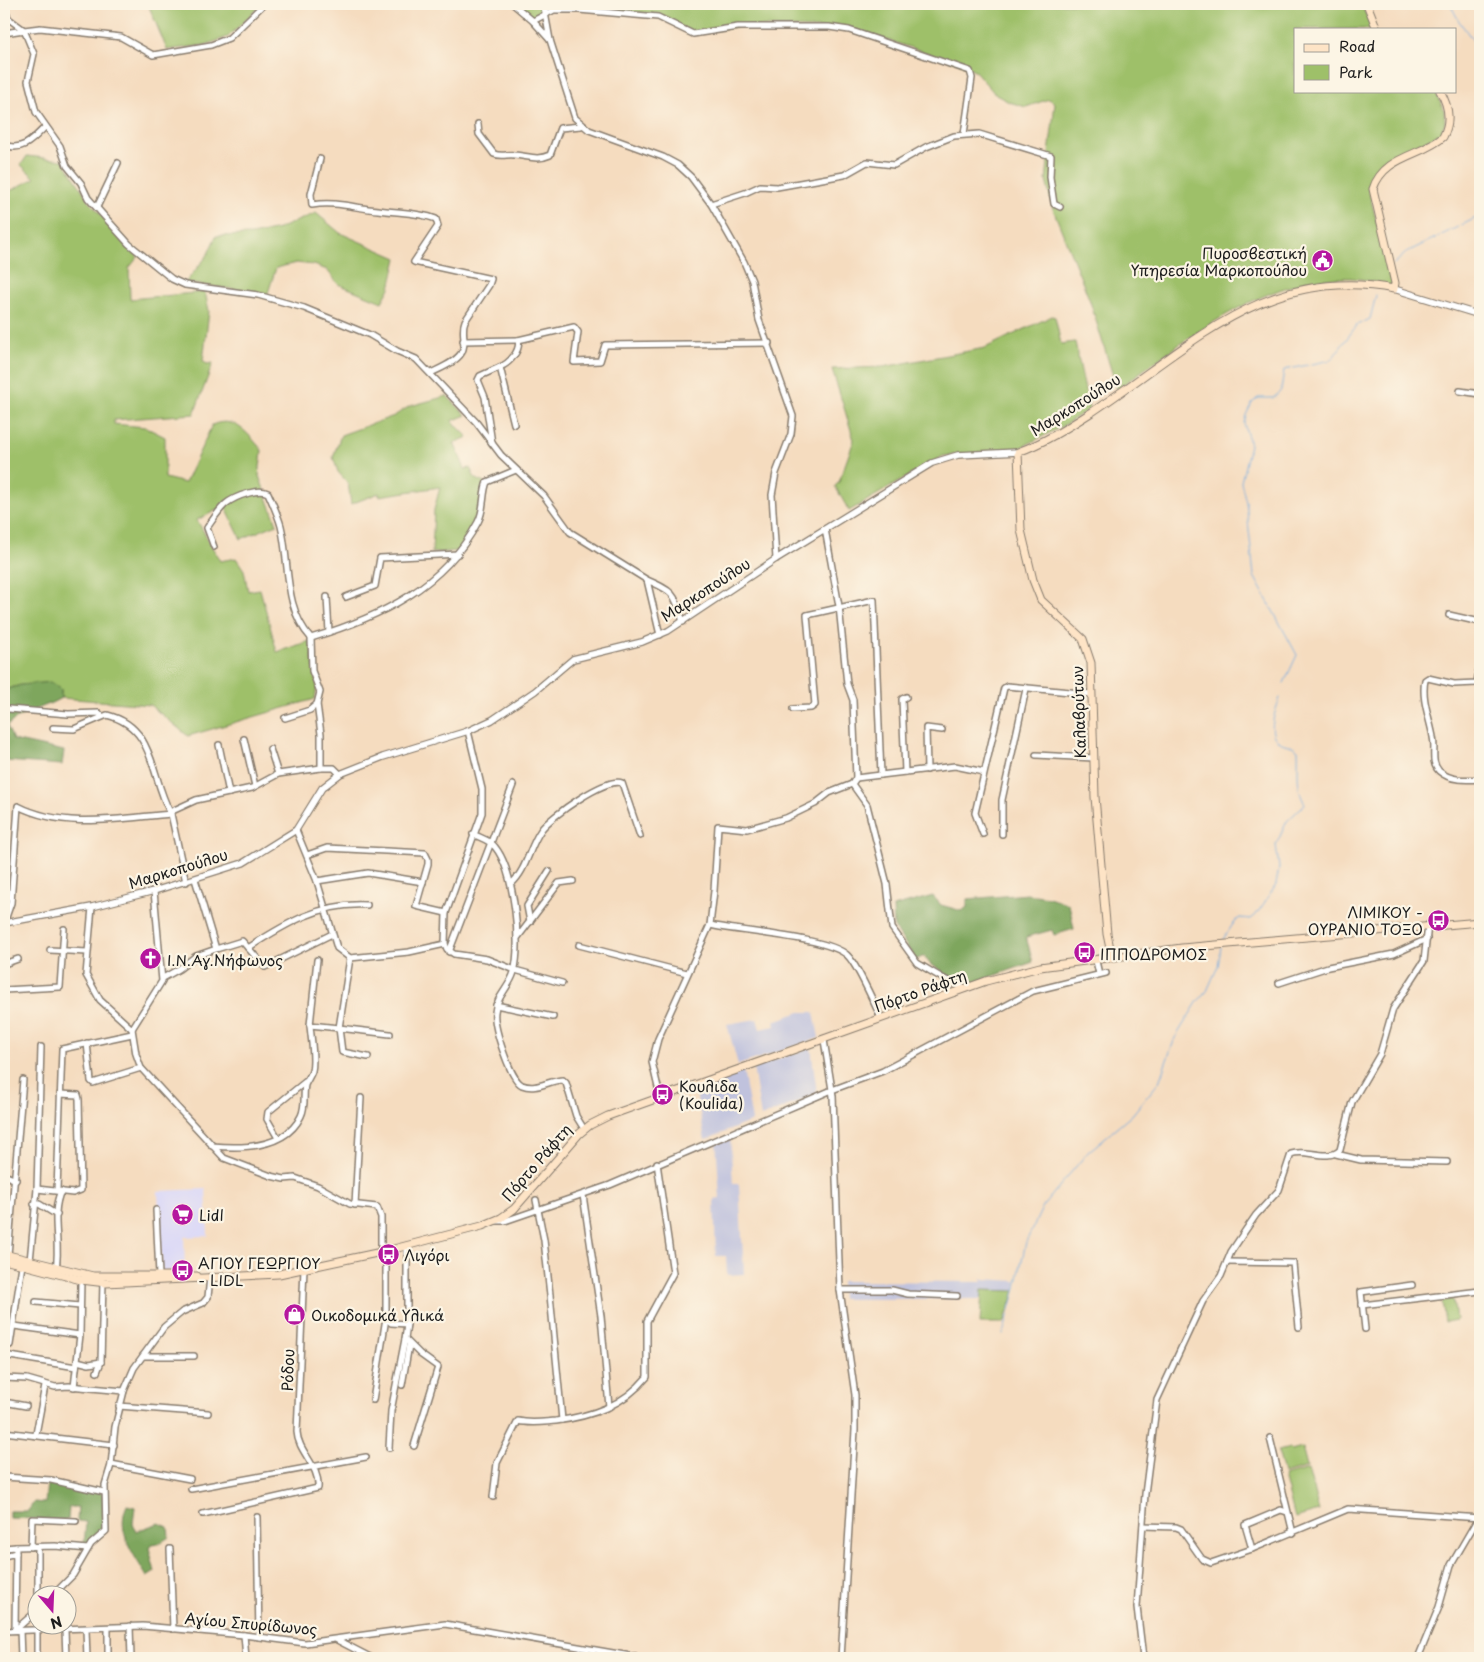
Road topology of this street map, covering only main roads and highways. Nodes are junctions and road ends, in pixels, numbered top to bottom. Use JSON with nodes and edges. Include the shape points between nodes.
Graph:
{"nodes":[{"id":1,"x":1367,"y":4,"type":"edge"},
{"id":2,"x":1377,"y":28,"type":"edge"},
{"id":3,"x":1440,"y":92,"type":"edge"},
{"id":4,"x":1018,"y":452,"type":"joint"},
{"id":5,"x":1480,"y":922,"type":"edge"},
{"id":6,"x":1110,"y":957,"type":"junction"},
{"id":7,"x":986,"y":981,"type":"junction"},
{"id":8,"x":5,"y":1256,"type":"edge"},
{"id":9,"x":210,"y":1277,"type":"junction"}],
"edges":[{"from":1,"to":2,"type":"main road"},
{"from":3,"to":4,"type":"main road","name":"Μαρκοπούλου","via":[[1449,113],[1443,137],[1389,167],[1373,189],[1394,289],[1351,283],[1311,287],[1272,297],[1229,317],[1057,434]]},
{"from":4,"to":6,"type":"main road","name":"Καλαβρύτων","via":[[1021,530],[1033,580],[1041,600],[1082,639],[1091,663],[1094,758]]},
{"from":5,"to":6,"type":"main road","name":"Πόρτο Ράφτη"},
{"from":6,"to":7,"type":"main road","name":"Πόρτο Ράφτη","via":[[1034,968]]},
{"from":6,"to":7,"type":"main road","name":"Πόρτο Ράφτη","via":[[1034,964]]},
{"from":7,"to":9,"type":"main road","name":"Πόρτο Ράφτη","via":[[608,1116],[584,1129],[516,1207],[496,1221],[407,1246],[304,1269],[271,1275]]},
{"from":8,"to":9,"type":"main road","name":"Πόρτο Ράφτη","via":[[98,1276]]},
{"from":8,"to":9,"type":"main road","name":"Πόρτο Ράφτη","via":[[22,1265],[81,1280],[103,1282]]}]}
